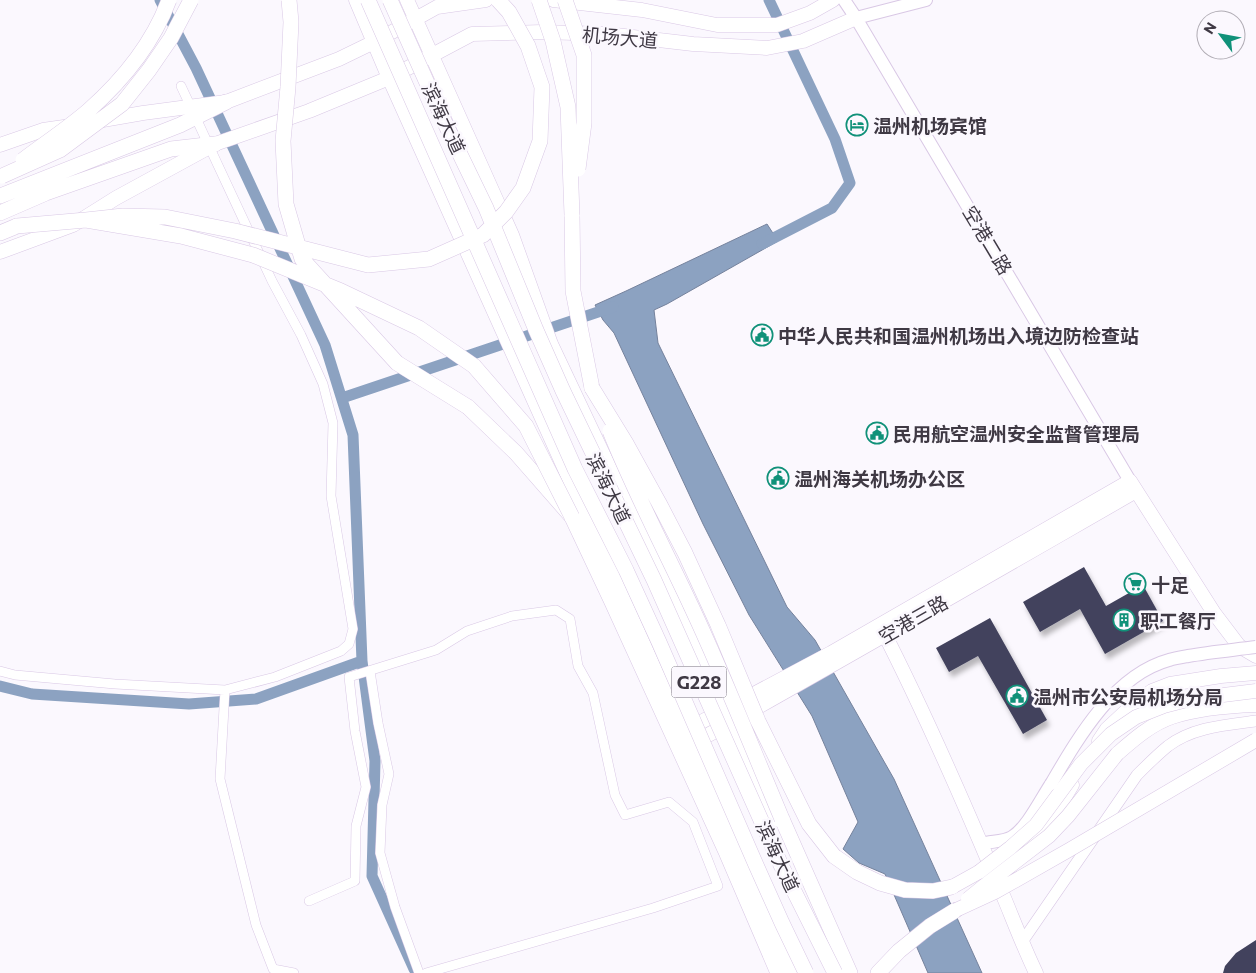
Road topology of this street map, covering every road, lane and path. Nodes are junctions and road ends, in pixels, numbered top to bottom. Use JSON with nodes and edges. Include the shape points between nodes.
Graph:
{"nodes":[{"id":1,"x":169,"y":0,"type":"edge"},
{"id":2,"x":190,"y":0,"type":"edge"},
{"id":3,"x":290,"y":0,"type":"edge"},
{"id":4,"x":356,"y":0,"type":"edge"},
{"id":5,"x":368,"y":0,"type":"edge"},
{"id":6,"x":390,"y":0,"type":"edge"},
{"id":7,"x":407,"y":0,"type":"edge"},
{"id":8,"x":486,"y":0,"type":"edge"},
{"id":9,"x":498,"y":0,"type":"edge"},
{"id":10,"x":539,"y":0,"type":"edge"},
{"id":11,"x":553,"y":0,"type":"edge"},
{"id":12,"x":564,"y":0,"type":"edge"},
{"id":13,"x":833,"y":0,"type":"edge"},
{"id":14,"x":844,"y":0,"type":"edge"},
{"id":15,"x":926,"y":0,"type":"edge"},
{"id":16,"x":856,"y":18,"type":"junction"},
{"id":17,"x":416,"y":19,"type":"junction"},
{"id":18,"x":374,"y":42,"type":"junction"},
{"id":19,"x":432,"y":55,"type":"junction"},
{"id":20,"x":389,"y":78,"type":"junction"},
{"id":21,"x":181,"y":86,"type":"dead end"},
{"id":22,"x":216,"y":105,"type":"junction"},
{"id":23,"x":218,"y":142,"type":"junction"},
{"id":24,"x":0,"y":145,"type":"edge"},
{"id":25,"x":1,"y":177,"type":"edge"},
{"id":26,"x":0,"y":196,"type":"edge"},
{"id":27,"x":0,"y":213,"type":"edge"},
{"id":28,"x":572,"y":215,"type":"junction"},
{"id":29,"x":86,"y":220,"type":"junction"},
{"id":30,"x":0,"y":232,"type":"edge"},
{"id":31,"x":0,"y":252,"type":"edge"},
{"id":32,"x":592,"y":388,"type":"junction"},
{"id":33,"x":1133,"y":486,"type":"junction"},
{"id":34,"x":572,"y":517,"type":"junction"},
{"id":35,"x":883,"y":630,"type":"junction"},
{"id":36,"x":1256,"y":647,"type":"edge"},
{"id":37,"x":1256,"y":656,"type":"edge"},
{"id":38,"x":0,"y":671,"type":"edge"},
{"id":39,"x":366,"y":672,"type":"junction"},
{"id":40,"x":1256,"y":673,"type":"edge"},
{"id":41,"x":225,"y":690,"type":"junction"},
{"id":42,"x":1256,"y":692,"type":"edge"},
{"id":43,"x":1256,"y":705,"type":"edge"},
{"id":44,"x":727,"y":716,"type":"junction"},
{"id":45,"x":1256,"y":721,"type":"edge"},
{"id":46,"x":683,"y":732,"type":"junction"},
{"id":47,"x":1256,"y":740,"type":"edge"},
{"id":48,"x":689,"y":746,"type":"junction"},
{"id":49,"x":1118,"y":754,"type":"junction"},
{"id":50,"x":981,"y":844,"type":"junction"},
{"id":51,"x":986,"y":871,"type":"junction"},
{"id":52,"x":952,"y":887,"type":"joint"},
{"id":53,"x":309,"y":900,"type":"dead end"},
{"id":54,"x":956,"y":910,"type":"junction"},
{"id":55,"x":1022,"y":942,"type":"junction"},
{"id":56,"x":273,"y":971,"type":"edge"},
{"id":57,"x":294,"y":973,"type":"edge"},
{"id":58,"x":419,"y":973,"type":"edge"},
{"id":59,"x":426,"y":973,"type":"edge"},
{"id":60,"x":778,"y":973,"type":"edge"},
{"id":61,"x":790,"y":973,"type":"edge"},
{"id":62,"x":806,"y":973,"type":"edge"},
{"id":63,"x":835,"y":973,"type":"edge"},
{"id":64,"x":846,"y":973,"type":"edge"},
{"id":65,"x":850,"y":973,"type":"edge"},
{"id":66,"x":878,"y":973,"type":"edge"},
{"id":67,"x":1036,"y":973,"type":"edge"}],
"edges":[{"from":1,"to":25,"type":"highway","bridge":true,"via":[[150,40],[132,66],[88,111]]},
{"from":2,"to":25,"type":"highway","bridge":true,"via":[[171,38],[122,104],[60,150]]},
{"from":3,"to":34,"type":"highway","bridge":true,"via":[[283,141],[286,204],[302,259],[397,363],[468,407],[516,453]]},
{"from":4,"to":18,"type":"main road"},
{"from":5,"to":62,"type":"highway","name":"滨海大道","number":"G228","bridge":true,"via":[[576,469],[660,642]]},
{"from":6,"to":63,"type":"highway","name":"滨海大道","number":"G228","bridge":true,"via":[[486,208],[563,391],[654,580],[781,865]]},
{"from":7,"to":17,"type":"main road"},
{"from":8,"to":17,"type":"main road","via":[[437,7]]},
{"from":9,"to":29,"type":"highway","bridge":true,"via":[[509,12],[528,46],[542,87],[540,141],[523,188],[506,212],[483,235],[429,259],[368,265],[165,217],[123,216]]},
{"from":10,"to":28,"type":"highway","bridge":true,"via":[[568,107]]},
{"from":11,"to":13,"type":"main road","name":"机场大道","via":[[642,10],[717,25],[777,25]]},
{"from":12,"to":28,"type":"highway","bridge":true,"via":[[584,55],[584,123]]},
{"from":14,"to":16,"type":"main road","name":"空港二路"},
{"from":15,"to":16,"type":"main road"},
{"from":16,"to":19,"type":"main road","name":"机场大道","via":[[803,41],[766,48],[692,44],[607,34],[542,32],[472,34]]},
{"from":16,"to":33,"type":"main road","name":"空港二路"},
{"from":17,"to":18,"type":"main road"},
{"from":17,"to":19,"type":"main road"},
{"from":18,"to":20,"type":"main road"},
{"from":18,"to":22,"type":"main road","via":[[339,59]]},
{"from":19,"to":20,"type":"main road","name":"机场大道"},
{"from":19,"to":44,"type":"main road","via":[[512,235],[551,344]]},
{"from":20,"to":23,"type":"main road","name":"机场大道"},
{"from":20,"to":46,"type":"main road"},
{"from":21,"to":41,"type":"street","via":[[322,384],[333,424],[331,496],[353,629],[349,644],[341,652],[275,678]]},
{"from":22,"to":24,"type":"main road","via":[[143,113],[44,130]]},
{"from":22,"to":26,"type":"highway","via":[[180,125]]},
{"from":23,"to":27,"type":"highway","via":[[171,148]]},
{"from":23,"to":31,"type":"main road","name":"机场大道","via":[[73,225]]},
{"from":28,"to":32,"type":"highway","via":[[572,291]]},
{"from":29,"to":30,"type":"highway","bridge":true,"via":[[17,226]]},
{"from":29,"to":34,"type":"highway","bridge":true,"via":[[180,236],[253,255],[419,328],[474,366],[526,426]]},
{"from":32,"to":52,"type":"highway","bridge":true,"via":[[627,445],[685,553],[758,721],[809,824],[834,856],[880,883],[905,890],[933,891]]},
{"from":32,"to":65,"type":"highway","bridge":true,"via":[[625,469],[738,712]]},
{"from":33,"to":35,"type":"main road","name":"空港三路"},
{"from":33,"to":37,"type":"main road","via":[[1214,613],[1238,646]]},
{"from":34,"to":60,"type":"highway","via":[[723,845]]},
{"from":35,"to":44,"type":"main road","name":"空港三路"},
{"from":35,"to":50,"type":"main road"},
{"from":36,"to":50,"type":"main road","bridge":true,"via":[[1168,660],[1133,677],[1116,692],[1070,751],[1022,828],[1011,838]]},
{"from":38,"to":41,"type":"street","via":[[115,684]]},
{"from":39,"to":53,"type":"street","via":[[349,678],[366,787],[356,826],[355,881]]},
{"from":39,"to":58,"type":"street","via":[[389,774],[382,805],[380,853]]},
{"from":39,"to":59,"type":"street","via":[[436,650],[467,631],[512,616],[556,610],[570,619],[578,666],[593,693],[615,795],[625,815],[669,802],[693,822],[718,886],[653,908]]},
{"from":40,"to":51,"type":"main road","via":[[1170,684],[1152,691],[1134,704],[1107,729],[1045,830],[1016,857]]},
{"from":41,"to":56,"type":"street","via":[[220,778],[256,925]]},
{"from":42,"to":51,"type":"main road","bridge":true,"via":[[1190,699],[1136,717],[1111,734],[1081,764],[1036,824]]},
{"from":43,"to":49,"type":"main road","via":[[1214,707],[1171,717],[1136,738]]},
{"from":44,"to":46,"type":"main road","name":"空港三路"},
{"from":44,"to":48,"type":"main road","name":"空港三路"},
{"from":44,"to":64,"type":"main road"},
{"from":45,"to":55,"type":"street","via":[[1207,728],[1187,735],[1154,758],[1137,775]]},
{"from":46,"to":48,"type":"main road"},
{"from":47,"to":54,"type":"main road","bridge":true,"via":[[995,892]]},
{"from":48,"to":61,"type":"main road"},
{"from":49,"to":51,"type":"main road","bridge":true,"via":[[1035,840]]},
{"from":49,"to":54,"type":"main road","bridge":true,"via":[[1049,836]]},
{"from":50,"to":51,"type":"main road"},
{"from":51,"to":52,"type":"main road"},
{"from":51,"to":55,"type":"main road","via":[[1011,913]]},
{"from":54,"to":66,"type":"highway","via":[[899,951]]},
{"from":55,"to":67,"type":"main road"},
{"from":56,"to":57,"type":"street"}]}
